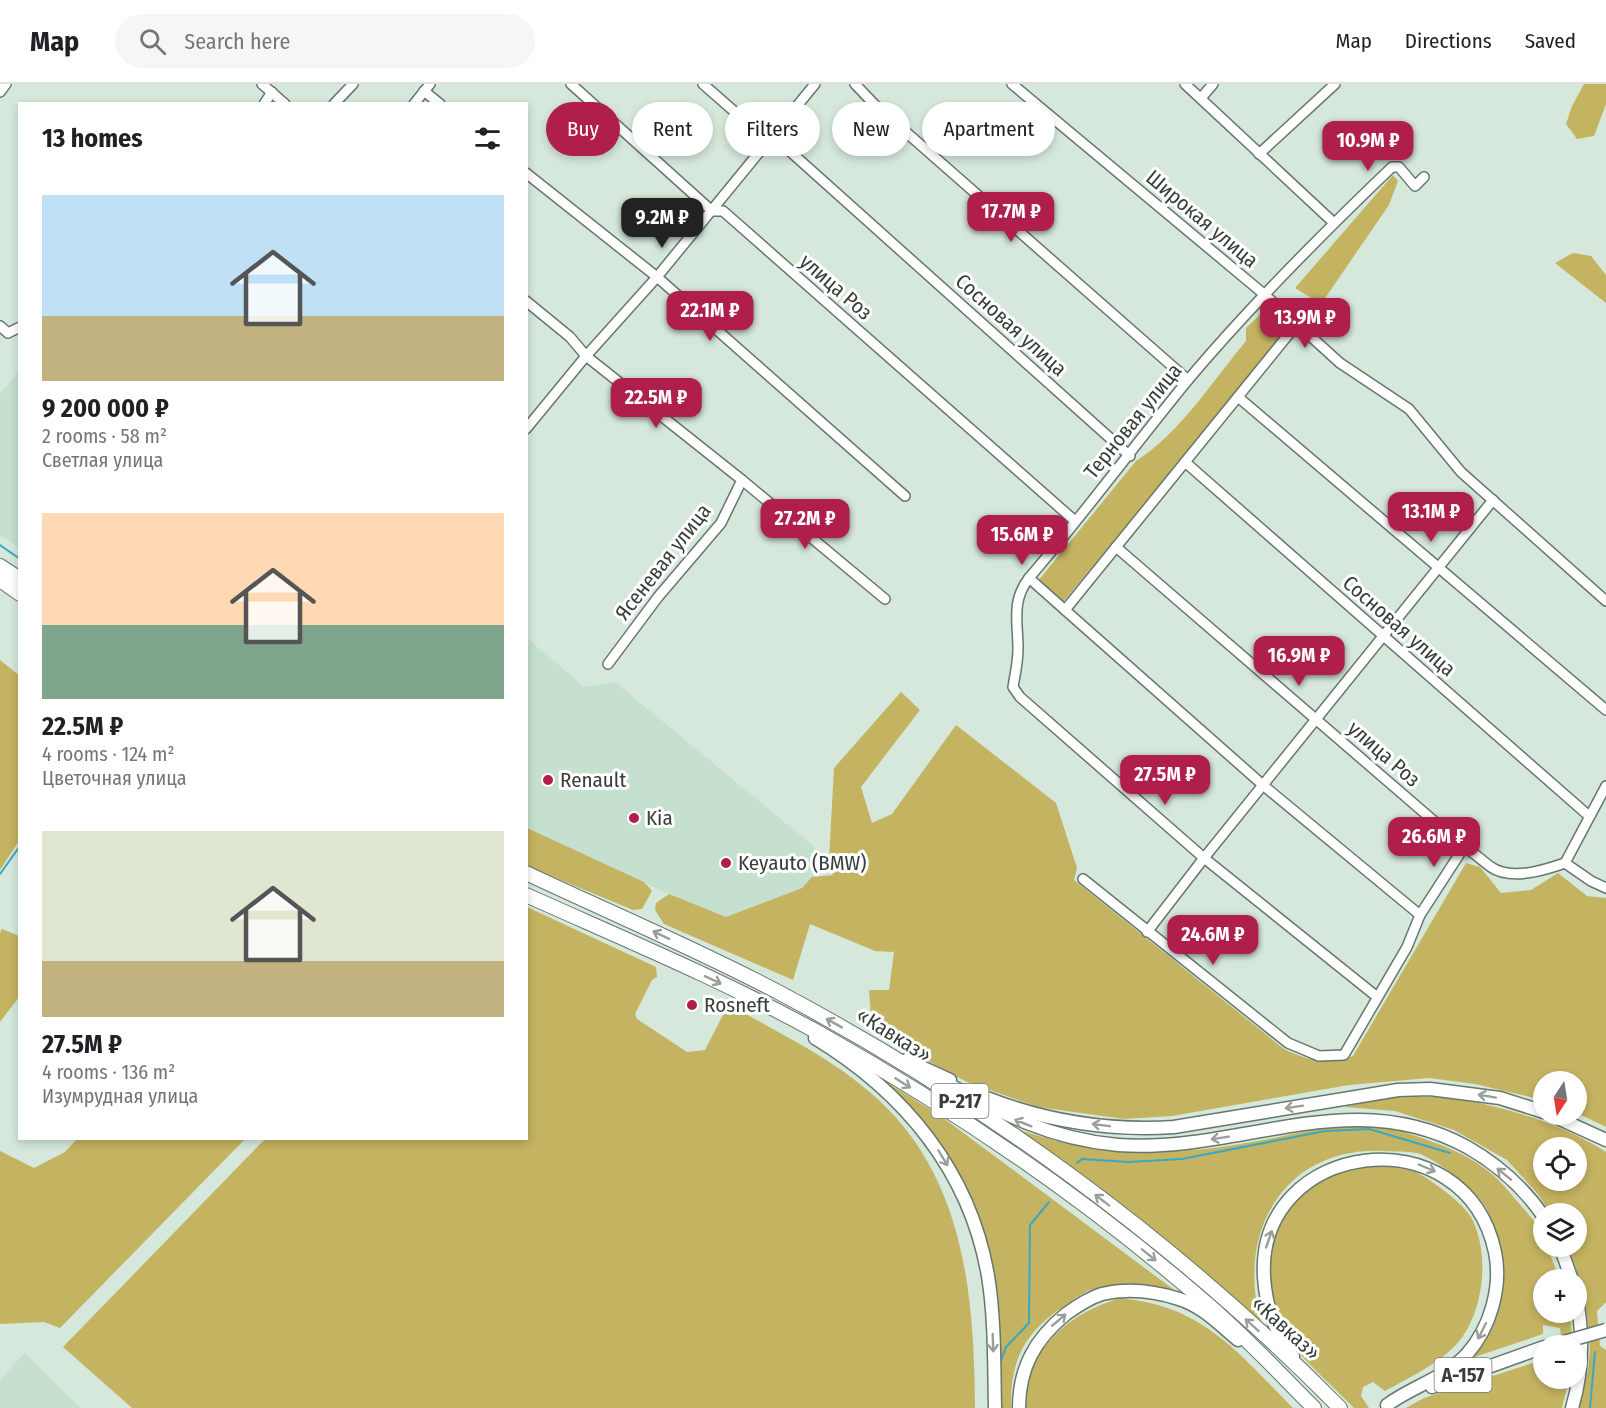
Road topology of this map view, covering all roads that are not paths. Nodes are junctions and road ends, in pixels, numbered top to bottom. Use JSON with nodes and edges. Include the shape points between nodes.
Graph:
{"nodes":[{"id":1,"x":6,"y":84,"type":"edge"},
{"id":2,"x":262,"y":84,"type":"edge"},
{"id":3,"x":353,"y":84,"type":"edge"},
{"id":4,"x":571,"y":84,"type":"edge"},
{"id":5,"x":703,"y":84,"type":"edge"},
{"id":6,"x":815,"y":84,"type":"edge"},
{"id":7,"x":855,"y":84,"type":"edge"},
{"id":8,"x":1012,"y":84,"type":"edge"},
{"id":9,"x":1185,"y":84,"type":"edge"},
{"id":10,"x":1213,"y":84,"type":"edge"},
{"id":11,"x":1335,"y":84,"type":"edge"},
{"id":12,"x":427,"y":87,"type":"edge"},
{"id":13,"x":0,"y":92,"type":"edge"},
{"id":14,"x":272,"y":92,"type":"junction"},
{"id":15,"x":1201,"y":98,"type":"junction"},
{"id":16,"x":265,"y":102,"type":"edge"},
{"id":17,"x":283,"y":102,"type":"edge"},
{"id":18,"x":336,"y":102,"type":"edge"},
{"id":19,"x":416,"y":102,"type":"edge"},
{"id":20,"x":438,"y":102,"type":"edge"},
{"id":21,"x":800,"y":102,"type":"edge"},
{"id":22,"x":725,"y":103,"type":"edge"},
{"id":23,"x":1259,"y":154,"type":"junction"},
{"id":24,"x":756,"y":156,"type":"edge"},
{"id":25,"x":795,"y":156,"type":"edge"},
{"id":26,"x":528,"y":175,"type":"edge"},
{"id":27,"x":1424,"y":177,"type":"dead end"},
{"id":28,"x":712,"y":211,"type":"junction"},
{"id":29,"x":1334,"y":223,"type":"junction"},
{"id":30,"x":657,"y":277,"type":"junction"},
{"id":31,"x":1265,"y":295,"type":"junction"},
{"id":32,"x":528,"y":303,"type":"edge"},
{"id":33,"x":1298,"y":324,"type":"junction"},
{"id":34,"x":0,"y":326,"type":"edge"},
{"id":35,"x":18,"y":328,"type":"edge"},
{"id":36,"x":586,"y":356,"type":"junction"},
{"id":37,"x":1188,"y":380,"type":"junction"},
{"id":38,"x":1238,"y":397,"type":"junction"},
{"id":39,"x":528,"y":427,"type":"edge"},
{"id":40,"x":1130,"y":456,"type":"junction"},
{"id":41,"x":1185,"y":462,"type":"junction"},
{"id":42,"x":742,"y":480,"type":"junction"},
{"id":43,"x":905,"y":496,"type":"dead end"},
{"id":44,"x":1493,"y":500,"type":"junction"},
{"id":45,"x":1075,"y":522,"type":"junction"},
{"id":46,"x":1116,"y":547,"type":"junction"},
{"id":47,"x":0,"y":566,"type":"edge"},
{"id":48,"x":1439,"y":567,"type":"junction"},
{"id":49,"x":18,"y":578,"type":"edge"},
{"id":50,"x":1029,"y":578,"type":"junction"},
{"id":51,"x":0,"y":580,"type":"edge"},
{"id":52,"x":18,"y":593,"type":"edge"},
{"id":53,"x":885,"y":599,"type":"dead end"},
{"id":54,"x":1606,"y":601,"type":"edge"},
{"id":55,"x":1065,"y":610,"type":"junction"},
{"id":56,"x":1383,"y":635,"type":"junction"},
{"id":57,"x":608,"y":664,"type":"dead end"},
{"id":58,"x":1606,"y":710,"type":"edge"},
{"id":59,"x":1315,"y":719,"type":"junction"},
{"id":60,"x":1264,"y":786,"type":"junction"},
{"id":61,"x":1606,"y":786,"type":"edge"},
{"id":62,"x":1589,"y":816,"type":"junction"},
{"id":63,"x":1464,"y":847,"type":"junction"},
{"id":64,"x":1204,"y":858,"type":"junction"},
{"id":65,"x":1565,"y":863,"type":"junction"},
{"id":66,"x":528,"y":874,"type":"edge"},
{"id":67,"x":1083,"y":879,"type":"dead end"},
{"id":68,"x":528,"y":880,"type":"edge"},
{"id":69,"x":1606,"y":888,"type":"edge"},
{"id":70,"x":528,"y":891,"type":"edge"},
{"id":71,"x":528,"y":896,"type":"edge"},
{"id":72,"x":584,"y":900,"type":"junction"},
{"id":73,"x":1420,"y":915,"type":"junction"},
{"id":74,"x":1148,"y":932,"type":"junction"},
{"id":75,"x":628,"y":941,"type":"junction"},
{"id":76,"x":1376,"y":996,"type":"junction"},
{"id":77,"x":774,"y":1010,"type":"junction"},
{"id":78,"x":870,"y":1044,"type":"junction"},
{"id":79,"x":1533,"y":1108,"type":"edge"},
{"id":80,"x":1573,"y":1125,"type":"edge"},
{"id":81,"x":1606,"y":1140,"type":"edge"},
{"id":82,"x":1533,"y":1204,"type":"edge"},
{"id":83,"x":1579,"y":1323,"type":"edge"},
{"id":84,"x":1606,"y":1330,"type":"edge"},
{"id":85,"x":1587,"y":1335,"type":"edge"},
{"id":86,"x":1533,"y":1351,"type":"edge"},
{"id":87,"x":1269,"y":1363,"type":"junction"},
{"id":88,"x":1304,"y":1371,"type":"junction"},
{"id":89,"x":1384,"y":1406,"type":"edge"},
{"id":90,"x":995,"y":1408,"type":"edge"},
{"id":91,"x":1019,"y":1408,"type":"edge"},
{"id":92,"x":1314,"y":1408,"type":"edge"},
{"id":93,"x":1340,"y":1408,"type":"edge"},
{"id":94,"x":1572,"y":1408,"type":"edge"}],
"edges":[{"from":1,"to":13,"type":"street"},
{"from":2,"to":14,"type":"street"},
{"from":3,"to":18,"type":"street"},
{"from":4,"to":28,"type":"street","name":"улица Роз"},
{"from":5,"to":22,"type":"street","name":"Сосновая улица"},
{"from":6,"to":21,"type":"street"},
{"from":7,"to":37,"type":"street"},
{"from":8,"to":31,"type":"street","name":"Широкая улица"},
{"from":9,"to":15,"type":"street"},
{"from":10,"to":15,"type":"street"},
{"from":11,"to":23,"type":"street"},
{"from":12,"to":19,"type":"street"},
{"from":12,"to":20,"type":"street"},
{"from":14,"to":16,"type":"street"},
{"from":14,"to":17,"type":"street"},
{"from":15,"to":23,"type":"street"},
{"from":23,"to":29,"type":"street"},
{"from":24,"to":28,"type":"street"},
{"from":25,"to":40,"type":"street","name":"Сосновая улица"},
{"from":26,"to":30,"type":"street"},
{"from":27,"to":29,"type":"street","name":"Терновая улица","via":[[1415,186],[1400,167],[1392,167]]},
{"from":28,"to":30,"type":"street"},
{"from":28,"to":45,"type":"street","name":"улица Роз","via":[[723,211]]},
{"from":29,"to":31,"type":"street","name":"Терновая улица"},
{"from":30,"to":36,"type":"street"},
{"from":30,"to":43,"type":"street"},
{"from":31,"to":33,"type":"street","name":"Широкая улица"},
{"from":31,"to":37,"type":"street","name":"Терновая улица"},
{"from":32,"to":36,"type":"street","via":[[570,337]]},
{"from":33,"to":38,"type":"street"},
{"from":33,"to":44,"type":"street","name":"Широкая улица","via":[[1340,363],[1409,409],[1461,472]]},
{"from":34,"to":35,"type":"street","via":[[8,333]]},
{"from":36,"to":39,"type":"street"},
{"from":36,"to":42,"type":"street"},
{"from":37,"to":40,"type":"street","name":"Терновая улица"},
{"from":38,"to":41,"type":"street"},
{"from":38,"to":48,"type":"street"},
{"from":40,"to":45,"type":"street","name":"Терновая улица"},
{"from":41,"to":46,"type":"street"},
{"from":41,"to":56,"type":"street","name":"Сосновая улица"},
{"from":42,"to":53,"type":"street"},
{"from":42,"to":57,"type":"street","name":"Ясеневая улица","via":[[722,523],[658,597]]},
{"from":44,"to":48,"type":"street"},
{"from":44,"to":54,"type":"street","name":"Широкая улица"},
{"from":45,"to":50,"type":"street","name":"Терновая улица"},
{"from":46,"to":55,"type":"street"},
{"from":46,"to":59,"type":"street","name":"улица Роз"},
{"from":47,"to":49,"type":"highway"},
{"from":48,"to":56,"type":"street"},
{"from":48,"to":58,"type":"street"},
{"from":50,"to":55,"type":"street"},
{"from":50,"to":64,"type":"street","name":"Терновая улица","via":[[1015,606],[1018,652],[1013,687]]},
{"from":51,"to":52,"type":"highway"},
{"from":55,"to":60,"type":"street"},
{"from":56,"to":59,"type":"street"},
{"from":56,"to":62,"type":"street","name":"Сосновая улица"},
{"from":59,"to":60,"type":"street"},
{"from":59,"to":63,"type":"street","name":"улица Роз"},
{"from":60,"to":64,"type":"street"},
{"from":60,"to":73,"type":"street"},
{"from":61,"to":62,"type":"street"},
{"from":62,"to":65,"type":"street"},
{"from":63,"to":65,"type":"street","name":"улица Роз","via":[[1504,873],[1529,872]]},
{"from":63,"to":73,"type":"street"},
{"from":64,"to":74,"type":"street"},
{"from":64,"to":76,"type":"street","name":"Терновая улица"},
{"from":65,"to":69,"type":"street"},
{"from":66,"to":72,"type":"highway","name":"«Кавказ»","number":"Р-217"},
{"from":67,"to":74,"type":"street"},
{"from":68,"to":72,"type":"highway"},
{"from":70,"to":75,"type":"highway","via":[[606,926]]},
{"from":71,"to":75,"type":"highway","name":"«Кавказ»","number":"Р-217"},
{"from":78,"to":72,"type":"highway","name":"«Кавказ»","number":"Р-217","one_way":true,"via":[[733,969]]},
{"from":73,"to":76,"type":"street","via":[[1407,947]]},
{"from":74,"to":76,"type":"street","via":[[1288,1043],[1320,1056],[1344,1055]]},
{"from":75,"to":77,"type":"highway","name":"«Кавказ»","number":"Р-217","one_way":true},
{"from":77,"to":87,"type":"highway","name":"«Кавказ»","number":"Р-217","one_way":true,"via":[[891,1075],[1051,1180],[1206,1302]]},
{"from":77,"to":90,"type":"main road","one_way":true,"via":[[874,1078],[920,1125],[956,1180],[981,1242],[988,1278]]},
{"from":79,"to":78,"type":"main road","one_way":true,"via":[[1500,1098],[1430,1089],[1398,1090],[1174,1127],[1140,1129],[1023,1111]]},
{"from":82,"to":78,"type":"main road","one_way":true,"via":[[1510,1178],[1480,1155],[1446,1136],[1406,1123],[1334,1119],[1197,1142],[1132,1145],[1087,1141],[1020,1122]]},
{"from":88,"to":78,"type":"highway","name":"«Кавказ»","number":"Р-217","one_way":true,"via":[[1180,1261],[1073,1178]]},
{"from":80,"to":81,"type":"main road"},
{"from":83,"to":94,"type":"main road","via":[[1582,1349]]},
{"from":84,"to":85,"type":"main road","number":"А-157","bridge":true},
{"from":86,"to":89,"type":"main road","number":"А-157"},
{"from":91,"to":87,"type":"main road","one_way":true,"via":[[1021,1380],[1034,1347],[1057,1322],[1100,1294],[1135,1291],[1181,1299],[1203,1310]]},
{"from":87,"to":92,"type":"highway","number":"Р-217"},
{"from":88,"to":89,"type":"main road","one_way":true,"via":[[1276,1331],[1269,1312],[1264,1266],[1277,1218],[1303,1186],[1340,1166],[1383,1158],[1429,1167],[1470,1198],[1482,1218],[1495,1251],[1497,1285],[1485,1327],[1466,1355],[1434,1380]]},
{"from":88,"to":93,"type":"highway","name":"«Кавказ»","number":"Р-217"}]}
